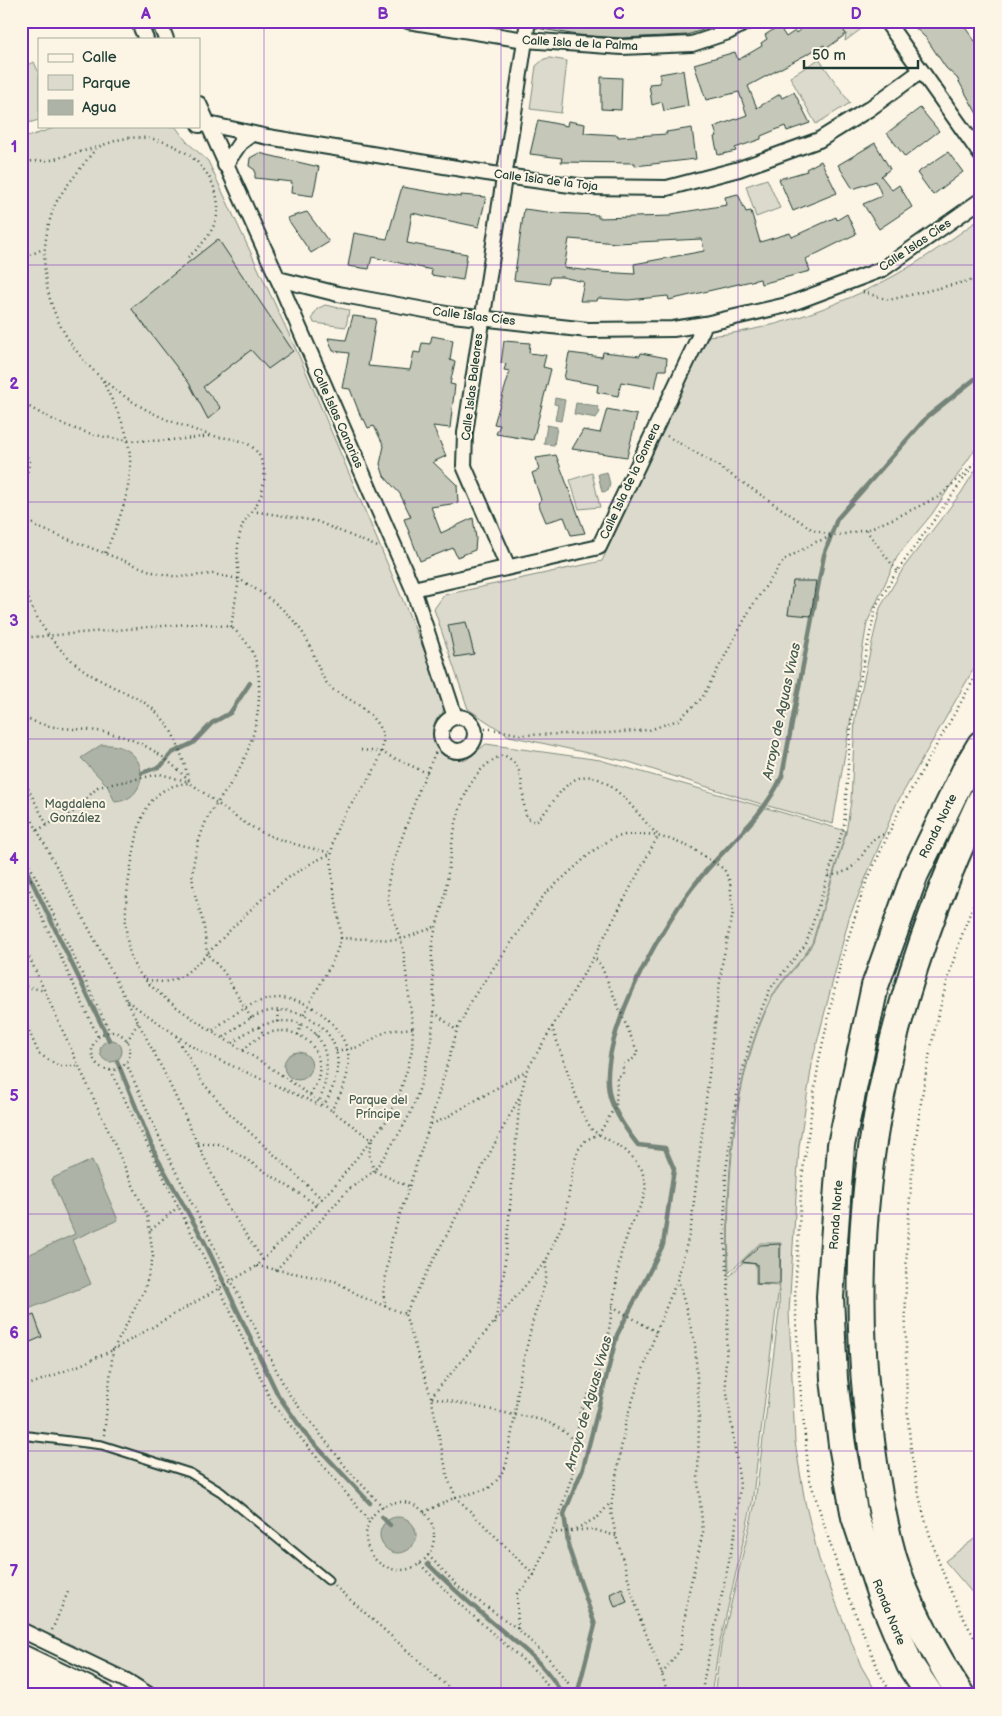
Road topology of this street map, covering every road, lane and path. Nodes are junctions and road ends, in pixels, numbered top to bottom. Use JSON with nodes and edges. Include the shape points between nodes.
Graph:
{"nodes":[{"id":1,"x":138,"y":21,"type":"edge"},
{"id":2,"x":159,"y":21,"type":"edge"},
{"id":3,"x":408,"y":21,"type":"edge"},
{"id":4,"x":528,"y":21,"type":"edge"},
{"id":5,"x":748,"y":21,"type":"edge"},
{"id":6,"x":886,"y":21,"type":"edge"},
{"id":7,"x":146,"y":38,"type":"edge"},
{"id":8,"x":166,"y":38,"type":"edge"},
{"id":9,"x":525,"y":40,"type":"junction"},
{"id":10,"x":921,"y":71,"type":"junction"},
{"id":11,"x":200,"y":109,"type":"edge"},
{"id":12,"x":203,"y":124,"type":"edge"},
{"id":13,"x":252,"y":134,"type":"junction"},
{"id":14,"x":98,"y":147,"type":"junction"},
{"id":15,"x":981,"y":154,"type":"edge"},
{"id":16,"x":21,"y":162,"type":"edge"},
{"id":17,"x":225,"y":165,"type":"junction"},
{"id":18,"x":504,"y":176,"type":"junction"},
{"id":19,"x":981,"y":200,"type":"edge"},
{"id":20,"x":43,"y":249,"type":"junction"},
{"id":21,"x":188,"y":257,"type":"dead end"},
{"id":22,"x":21,"y":259,"type":"edge"},
{"id":23,"x":981,"y":278,"type":"edge"},
{"id":24,"x":278,"y":279,"type":"junction"},
{"id":25,"x":857,"y":290,"type":"dead end"},
{"id":26,"x":482,"y":317,"type":"junction"},
{"id":27,"x":705,"y":324,"type":"junction"},
{"id":28,"x":673,"y":329,"type":"junction"},
{"id":29,"x":692,"y":349,"type":"junction"},
{"id":30,"x":103,"y":379,"type":"junction"},
{"id":31,"x":21,"y":402,"type":"edge"},
{"id":32,"x":655,"y":428,"type":"junction"},
{"id":33,"x":211,"y":436,"type":"junction"},
{"id":34,"x":127,"y":440,"type":"junction"},
{"id":35,"x":21,"y":449,"type":"edge"},
{"id":36,"x":981,"y":455,"type":"edge"},
{"id":37,"x":976,"y":463,"type":"junction"},
{"id":38,"x":21,"y":497,"type":"edge"},
{"id":39,"x":252,"y":511,"type":"junction"},
{"id":40,"x":21,"y":514,"type":"edge"},
{"id":41,"x":866,"y":530,"type":"junction"},
{"id":42,"x":833,"y":536,"type":"junction"},
{"id":43,"x":105,"y":554,"type":"junction"},
{"id":44,"x":399,"y":557,"type":"junction"},
{"id":45,"x":508,"y":567,"type":"junction"},
{"id":46,"x":21,"y":570,"type":"edge"},
{"id":47,"x":896,"y":571,"type":"junction"},
{"id":48,"x":239,"y":579,"type":"junction"},
{"id":49,"x":413,"y":589,"type":"junction"},
{"id":50,"x":231,"y":627,"type":"junction"},
{"id":51,"x":49,"y":636,"type":"junction"},
{"id":52,"x":21,"y":638,"type":"edge"},
{"id":53,"x":21,"y":714,"type":"edge"},
{"id":54,"x":455,"y":717,"type":"junction"},
{"id":55,"x":474,"y":729,"type":"junction"},
{"id":56,"x":443,"y":744,"type":"junction"},
{"id":57,"x":981,"y":744,"type":"edge"},
{"id":58,"x":361,"y":750,"type":"dead end"},
{"id":59,"x":381,"y":752,"type":"junction"},
{"id":60,"x":427,"y":773,"type":"junction"},
{"id":61,"x":21,"y":774,"type":"edge"},
{"id":62,"x":190,"y":783,"type":"junction"},
{"id":63,"x":21,"y":799,"type":"edge"},
{"id":64,"x":981,"y":800,"type":"edge"},
{"id":65,"x":217,"y":805,"type":"junction"},
{"id":66,"x":47,"y":825,"type":"junction"},
{"id":67,"x":37,"y":830,"type":"junction"},
{"id":68,"x":889,"y":833,"type":"dead end"},
{"id":69,"x":658,"y":836,"type":"junction"},
{"id":70,"x":21,"y":847,"type":"edge"},
{"id":71,"x":332,"y":853,"type":"junction"},
{"id":72,"x":21,"y":872,"type":"edge"},
{"id":73,"x":829,"y":876,"type":"junction"},
{"id":74,"x":36,"y":878,"type":"junction"},
{"id":75,"x":26,"y":881,"type":"junction"},
{"id":76,"x":981,"y":886,"type":"edge"},
{"id":77,"x":437,"y":926,"type":"junction"},
{"id":78,"x":341,"y":938,"type":"junction"},
{"id":79,"x":21,"y":939,"type":"edge"},
{"id":80,"x":400,"y":940,"type":"junction"},
{"id":81,"x":207,"y":954,"type":"junction"},
{"id":82,"x":593,"y":958,"type":"junction"},
{"id":83,"x":145,"y":979,"type":"junction"},
{"id":84,"x":21,"y":984,"type":"edge"},
{"id":85,"x":45,"y":991,"type":"junction"},
{"id":86,"x":126,"y":1001,"type":"junction"},
{"id":87,"x":308,"y":1005,"type":"junction"},
{"id":88,"x":245,"y":1008,"type":"junction"},
{"id":89,"x":278,"y":1011,"type":"junction"},
{"id":90,"x":434,"y":1012,"type":"junction"},
{"id":91,"x":21,"y":1013,"type":"edge"},
{"id":92,"x":304,"y":1015,"type":"junction"},
{"id":93,"x":251,"y":1018,"type":"junction"},
{"id":94,"x":279,"y":1022,"type":"junction"},
{"id":95,"x":138,"y":1023,"type":"junction"},
{"id":96,"x":301,"y":1024,"type":"junction"},
{"id":97,"x":258,"y":1027,"type":"junction"},
{"id":98,"x":552,"y":1027,"type":"junction"},
{"id":99,"x":413,"y":1028,"type":"junction"},
{"id":100,"x":323,"y":1029,"type":"junction"},
{"id":101,"x":213,"y":1030,"type":"junction"},
{"id":102,"x":457,"y":1030,"type":"junction"},
{"id":103,"x":110,"y":1032,"type":"junction"},
{"id":104,"x":176,"y":1035,"type":"junction"},
{"id":105,"x":264,"y":1035,"type":"junction"},
{"id":106,"x":298,"y":1035,"type":"junction"},
{"id":107,"x":316,"y":1035,"type":"junction"},
{"id":108,"x":98,"y":1037,"type":"junction"},
{"id":109,"x":224,"y":1037,"type":"junction"},
{"id":110,"x":127,"y":1041,"type":"junction"},
{"id":111,"x":233,"y":1043,"type":"junction"},
{"id":112,"x":243,"y":1050,"type":"junction"},
{"id":113,"x":348,"y":1050,"type":"junction"},
{"id":114,"x":336,"y":1051,"type":"junction"},
{"id":115,"x":326,"y":1052,"type":"junction"},
{"id":116,"x":317,"y":1054,"type":"junction"},
{"id":117,"x":126,"y":1063,"type":"junction"},
{"id":118,"x":80,"y":1066,"type":"junction"},
{"id":119,"x":110,"y":1070,"type":"junction"},
{"id":120,"x":527,"y":1070,"type":"junction"},
{"id":121,"x":327,"y":1076,"type":"junction"},
{"id":122,"x":335,"y":1078,"type":"junction"},
{"id":123,"x":521,"y":1094,"type":"junction"},
{"id":124,"x":310,"y":1095,"type":"junction"},
{"id":125,"x":319,"y":1102,"type":"junction"},
{"id":126,"x":324,"y":1105,"type":"junction"},
{"id":127,"x":331,"y":1110,"type":"junction"},
{"id":128,"x":430,"y":1124,"type":"junction"},
{"id":129,"x":599,"y":1134,"type":"junction"},
{"id":130,"x":372,"y":1140,"type":"junction"},
{"id":131,"x":198,"y":1144,"type":"junction"},
{"id":132,"x":374,"y":1171,"type":"junction"},
{"id":133,"x":408,"y":1186,"type":"junction"},
{"id":134,"x":322,"y":1199,"type":"junction"},
{"id":135,"x":317,"y":1205,"type":"junction"},
{"id":136,"x":178,"y":1206,"type":"junction"},
{"id":137,"x":151,"y":1230,"type":"junction"},
{"id":138,"x":263,"y":1260,"type":"junction"},
{"id":139,"x":546,"y":1262,"type":"junction"},
{"id":140,"x":257,"y":1266,"type":"junction"},
{"id":141,"x":276,"y":1270,"type":"junction"},
{"id":142,"x":678,"y":1278,"type":"junction"},
{"id":143,"x":230,"y":1281,"type":"junction"},
{"id":144,"x":219,"y":1287,"type":"junction"},
{"id":145,"x":386,"y":1307,"type":"junction"},
{"id":146,"x":613,"y":1307,"type":"junction"},
{"id":147,"x":405,"y":1314,"type":"junction"},
{"id":148,"x":495,"y":1324,"type":"junction"},
{"id":149,"x":656,"y":1332,"type":"junction"},
{"id":150,"x":113,"y":1350,"type":"junction"},
{"id":151,"x":21,"y":1388,"type":"edge"},
{"id":152,"x":431,"y":1397,"type":"junction"},
{"id":153,"x":515,"y":1415,"type":"junction"},
{"id":154,"x":106,"y":1425,"type":"dead end"},
{"id":155,"x":21,"y":1435,"type":"edge"},
{"id":156,"x":576,"y":1442,"type":"junction"},
{"id":157,"x":456,"y":1497,"type":"junction"},
{"id":158,"x":612,"y":1500,"type":"junction"},
{"id":159,"x":383,"y":1507,"type":"junction"},
{"id":160,"x":424,"y":1512,"type":"junction"},
{"id":161,"x":369,"y":1521,"type":"junction"},
{"id":162,"x":575,"y":1530,"type":"junction"},
{"id":163,"x":551,"y":1534,"type":"junction"},
{"id":164,"x":616,"y":1536,"type":"junction"},
{"id":165,"x":428,"y":1555,"type":"junction"},
{"id":166,"x":420,"y":1564,"type":"junction"},
{"id":167,"x":534,"y":1575,"type":"junction"},
{"id":168,"x":328,"y":1580,"type":"joint"},
{"id":169,"x":518,"y":1629,"type":"junction"},
{"id":170,"x":21,"y":1630,"type":"edge"},
{"id":171,"x":981,"y":1648,"type":"edge"},
{"id":172,"x":21,"y":1656,"type":"edge"},
{"id":173,"x":662,"y":1674,"type":"junction"},
{"id":174,"x":21,"y":1677,"type":"edge"},
{"id":175,"x":59,"y":1695,"type":"edge"},
{"id":176,"x":102,"y":1695,"type":"edge"},
{"id":177,"x":149,"y":1695,"type":"edge"},
{"id":178,"x":457,"y":1695,"type":"edge"},
{"id":179,"x":554,"y":1695,"type":"edge"},
{"id":180,"x":575,"y":1695,"type":"edge"},
{"id":181,"x":668,"y":1695,"type":"edge"},
{"id":182,"x":704,"y":1695,"type":"edge"},
{"id":183,"x":930,"y":1695,"type":"edge"},
{"id":184,"x":961,"y":1695,"type":"edge"}],
"edges":[{"from":1,"to":7,"type":"street"},
{"from":2,"to":8,"type":"street"},
{"from":3,"to":9,"type":"street","name":"Calle Isla de la Palma"},
{"from":4,"to":9,"type":"street","name":"Calle Islas Baleares"},
{"from":5,"to":9,"type":"street","name":"Calle Isla de la Palma","via":[[728,32],[692,44],[622,47]]},
{"from":6,"to":10,"type":"street"},
{"from":9,"to":18,"type":"street","name":"Calle Islas Baleares"},
{"from":10,"to":15,"type":"street"},
{"from":10,"to":18,"type":"street","name":"Calle Isla de la Toja","via":[[869,109],[818,140],[739,170],[667,188],[585,187]]},
{"from":11,"to":12,"type":"street","name":"Calle Islas Canarias"},
{"from":12,"to":13,"type":"street","name":"Calle Isla de la Toja"},
{"from":12,"to":17,"type":"street","name":"Calle Islas Canarias"},
{"from":13,"to":17,"type":"street","via":[[240,143]]},
{"from":13,"to":18,"type":"street","name":"Calle Isla de la Toja"},
{"from":14,"to":16,"type":"path","via":[[51,160]]},
{"from":14,"to":20,"type":"path","via":[[66,187],[52,211]]},
{"from":14,"to":21,"type":"path","via":[[120,139],[155,138],[172,145],[203,167],[212,184],[218,208],[209,236]]},
{"from":17,"to":24,"type":"street","name":"Calle Islas Canarias"},
{"from":18,"to":26,"type":"street","name":"Calle Islas Baleares"},
{"from":19,"to":27,"type":"street","name":"Calle Islas Cíes","via":[[883,269],[787,305]]},
{"from":20,"to":22,"type":"path"},
{"from":20,"to":30,"type":"path","via":[[52,312],[66,338]]},
{"from":23,"to":25,"type":"path","via":[[889,300]]},
{"from":24,"to":26,"type":"street","name":"Calle Islas Cíes","via":[[338,294],[452,315]]},
{"from":24,"to":44,"type":"street","name":"Calle Islas Canarias"},
{"from":26,"to":28,"type":"street","name":"Calle Islas Cíes","via":[[588,330]]},
{"from":26,"to":45,"type":"street","name":"Calle Islas Baleares","via":[[465,433],[464,466]]},
{"from":27,"to":28,"type":"street","name":"Calle Islas Cíes"},
{"from":27,"to":29,"type":"street","name":"Calle Isla de la Gomera"},
{"from":28,"to":29,"type":"street"},
{"from":29,"to":32,"type":"street","name":"Calle Isla de la Gomera"},
{"from":30,"to":33,"type":"path","via":[[144,408]]},
{"from":30,"to":34,"type":"path"},
{"from":31,"to":34,"type":"path","via":[[64,426],[91,435]]},
{"from":32,"to":42,"type":"path","via":[[813,530]]},
{"from":32,"to":45,"type":"street","name":"Calle Isla de la Gomera","via":[[599,547]]},
{"from":33,"to":34,"type":"path","via":[[167,441]]},
{"from":33,"to":39,"type":"path","via":[[235,438],[252,447],[259,456],[265,472],[264,486]]},
{"from":34,"to":43,"type":"path","via":[[130,463],[127,490]]},
{"from":35,"to":38,"type":"path","via":[[30,461]]},
{"from":36,"to":37,"type":"path"},
{"from":37,"to":41,"type":"path","via":[[940,496]]},
{"from":37,"to":47,"type":"path"},
{"from":39,"to":44,"type":"path","via":[[316,521]]},
{"from":39,"to":48,"type":"path","via":[[244,521],[238,539]]},
{"from":40,"to":43,"type":"path","via":[[36,527]]},
{"from":41,"to":42,"type":"path"},
{"from":41,"to":47,"type":"path"},
{"from":42,"to":55,"type":"path","via":[[784,560],[752,606],[702,698],[678,720],[649,730],[608,733],[524,735],[491,728]]},
{"from":43,"to":48,"type":"path","via":[[153,572],[177,576],[213,574]]},
{"from":44,"to":49,"type":"street","name":"Calle Islas Canarias"},
{"from":45,"to":49,"type":"street","name":"Calle Isla de la Gomera"},
{"from":46,"to":51,"type":"path","via":[[31,605]]},
{"from":47,"to":73,"type":"path","via":[[876,606],[851,721],[844,826]]},
{"from":48,"to":50,"type":"path"},
{"from":48,"to":59,"type":"path","via":[[291,617],[304,633],[330,686],[369,714],[382,734]]},
{"from":49,"to":54,"type":"street","name":"Calle Islas Canarias"},
{"from":50,"to":51,"type":"path","via":[[189,624]]},
{"from":50,"to":65,"type":"path","via":[[243,636],[254,653],[259,669],[260,694],[250,747]]},
{"from":51,"to":52,"type":"path"},
{"from":51,"to":62,"type":"path","via":[[88,673],[136,696],[162,718],[180,751]]},
{"from":53,"to":62,"type":"path","via":[[54,727],[103,732],[135,741],[171,762]]},
{"from":54,"to":55,"type":"street","via":[[468,720]]},
{"from":54,"to":56,"type":"street","via":[[443,724],[440,736]]},
{"from":55,"to":56,"type":"street","via":[[474,741],[466,749],[455,751]]},
{"from":56,"to":60,"type":"path","via":[[436,751]]},
{"from":57,"to":183,"type":"highway","name":"Ronda Norte","via":[[966,768],[915,874],[875,986],[841,1145],[830,1297],[834,1379],[855,1517],[902,1647]]},
{"from":58,"to":59,"type":"path"},
{"from":59,"to":60,"type":"path"},
{"from":59,"to":71,"type":"path","via":[[380,761],[335,833]]},
{"from":60,"to":80,"type":"path","via":[[388,882],[389,904]]},
{"from":61,"to":66,"type":"path"},
{"from":62,"to":65,"type":"path"},
{"from":62,"to":66,"type":"path","via":[[160,774],[98,787],[72,813]]},
{"from":62,"to":83,"type":"path","via":[[177,783],[153,796],[137,833],[128,886],[126,941],[132,963]]},
{"from":63,"to":67,"type":"path"},
{"from":64,"to":184,"type":"highway","name":"Ronda Norte","via":[[927,925],[902,1000],[884,1071],[867,1183],[860,1296],[862,1363],[869,1425],[878,1491],[894,1559],[917,1616]]},
{"from":65,"to":71,"type":"path","via":[[276,838]]},
{"from":65,"to":81,"type":"path","via":[[211,811],[193,867],[195,896],[204,926]]},
{"from":66,"to":67,"type":"path"},
{"from":67,"to":86,"type":"path"},
{"from":68,"to":73,"type":"path","via":[[874,837],[852,868]]},
{"from":69,"to":77,"type":"path","via":[[607,783],[589,775],[570,782],[541,817],[535,822],[530,821],[523,807],[520,769],[510,758],[502,755],[492,759],[469,786],[460,806]]},
{"from":69,"to":82,"type":"path"},
{"from":69,"to":102,"type":"path","via":[[636,834],[613,838],[559,879],[518,930],[474,996]]},
{"from":69,"to":142,"type":"path","via":[[692,848],[716,864],[728,875],[733,895],[691,1227]]},
{"from":70,"to":74,"type":"path"},
{"from":71,"to":78,"type":"path"},
{"from":71,"to":81,"type":"path","via":[[309,862],[284,880]]},
{"from":72,"to":75,"type":"path"},
{"from":73,"to":182,"type":"path","via":[[806,944],[770,989],[753,1030],[738,1088],[726,1170],[724,1228],[729,1298],[725,1378],[740,1485],[735,1533],[703,1683]]},
{"from":74,"to":75,"type":"path"},
{"from":74,"to":103,"type":"path"},
{"from":75,"to":108,"type":"path"},
{"from":76,"to":171,"type":"path","via":[[964,924],[931,1041],[916,1149],[904,1278],[906,1389],[916,1480],[938,1563]]},
{"from":77,"to":80,"type":"path"},
{"from":77,"to":90,"type":"path","via":[[432,950]]},
{"from":78,"to":80,"type":"path"},
{"from":78,"to":87,"type":"path","via":[[336,957]]},
{"from":79,"to":85,"type":"path"},
{"from":80,"to":99,"type":"path"},
{"from":81,"to":83,"type":"path","via":[[173,981],[160,984]]},
{"from":81,"to":88,"type":"path","via":[[224,972]]},
{"from":82,"to":98,"type":"path"},
{"from":82,"to":129,"type":"path","via":[[602,968],[637,1051],[634,1058],[623,1064],[623,1074],[616,1077],[616,1105]]},
{"from":83,"to":101,"type":"path","via":[[164,998]]},
{"from":84,"to":85,"type":"path"},
{"from":85,"to":118,"type":"path"},
{"from":86,"to":95,"type":"path"},
{"from":86,"to":104,"type":"path"},
{"from":87,"to":88,"type":"path","via":[[289,999],[270,999]]},
{"from":87,"to":92,"type":"path"},
{"from":87,"to":113,"type":"path","via":[[325,1015]]},
{"from":88,"to":93,"type":"path"},
{"from":88,"to":101,"type":"path"},
{"from":89,"to":92,"type":"path"},
{"from":89,"to":93,"type":"path"},
{"from":89,"to":94,"type":"path"},
{"from":90,"to":102,"type":"path"},
{"from":90,"to":132,"type":"path","via":[[412,1111]]},
{"from":91,"to":118,"type":"path","via":[[39,1054],[58,1066]]},
{"from":92,"to":100,"type":"path"},
{"from":93,"to":109,"type":"path"},
{"from":94,"to":96,"type":"path"},
{"from":94,"to":97,"type":"path"},
{"from":95,"to":110,"type":"path"},
{"from":95,"to":131,"type":"path"},
{"from":96,"to":106,"type":"path"},
{"from":96,"to":107,"type":"path"},
{"from":97,"to":105,"type":"path"},
{"from":97,"to":111,"type":"path"},
{"from":98,"to":120,"type":"path"},
{"from":98,"to":129,"type":"path","via":[[582,1113],[592,1130]]},
{"from":99,"to":113,"type":"path","via":[[387,1030]]},
{"from":99,"to":130,"type":"path","via":[[412,1050],[400,1092],[387,1120]]},
{"from":100,"to":107,"type":"path"},
{"from":100,"to":114,"type":"path"},
{"from":101,"to":109,"type":"path"},
{"from":102,"to":128,"type":"path"},
{"from":103,"to":108,"type":"path"},
{"from":103,"to":110,"type":"path"},
{"from":104,"to":127,"type":"path","via":[[199,1051]]},
{"from":104,"to":134,"type":"path","via":[[204,1083],[228,1113]]},
{"from":105,"to":106,"type":"path","via":[[273,1032]]},
{"from":105,"to":112,"type":"path"},
{"from":106,"to":116,"type":"path","via":[[314,1047]]},
{"from":107,"to":115,"type":"path"},
{"from":108,"to":119,"type":"path","via":[[92,1048],[94,1060]]},
{"from":109,"to":111,"type":"path"},
{"from":110,"to":117,"type":"path","via":[[130,1050]]},
{"from":111,"to":112,"type":"path"},
{"from":112,"to":124,"type":"path"},
{"from":113,"to":114,"type":"path"},
{"from":113,"to":127,"type":"path","via":[[344,1088]]},
{"from":114,"to":122,"type":"path"},
{"from":115,"to":116,"type":"path"},
{"from":115,"to":121,"type":"path"},
{"from":116,"to":124,"type":"path","via":[[318,1077]]},
{"from":117,"to":119,"type":"path"},
{"from":117,"to":143,"type":"path"},
{"from":118,"to":137,"type":"path"},
{"from":119,"to":136,"type":"path"},
{"from":120,"to":123,"type":"path"},
{"from":120,"to":128,"type":"path"},
{"from":121,"to":122,"type":"path"},
{"from":121,"to":125,"type":"path"},
{"from":122,"to":126,"type":"path","via":[[332,1092]]},
{"from":123,"to":147,"type":"path"},
{"from":123,"to":148,"type":"path","via":[[504,1273]]},
{"from":124,"to":125,"type":"path"},
{"from":125,"to":126,"type":"path"},
{"from":126,"to":127,"type":"path"},
{"from":127,"to":130,"type":"path"},
{"from":128,"to":133,"type":"path"},
{"from":129,"to":139,"type":"path","via":[[586,1140],[578,1150],[565,1218]]},
{"from":129,"to":146,"type":"path","via":[[636,1160],[646,1187],[620,1253]]},
{"from":130,"to":132,"type":"path","via":[[369,1154]]},
{"from":130,"to":134,"type":"path"},
{"from":131,"to":135,"type":"path","via":[[218,1144],[230,1149]]},
{"from":131,"to":138,"type":"path","via":[[227,1206]]},
{"from":132,"to":133,"type":"path"},
{"from":132,"to":141,"type":"path","via":[[348,1190]]},
{"from":133,"to":145,"type":"path","via":[[392,1238],[383,1294]]},
{"from":134,"to":135,"type":"path"},
{"from":135,"to":138,"type":"path"},
{"from":136,"to":137,"type":"path"},
{"from":136,"to":144,"type":"path"},
{"from":137,"to":150,"type":"path","via":[[153,1258],[146,1289]]},
{"from":138,"to":140,"type":"path"},
{"from":139,"to":148,"type":"path"},
{"from":139,"to":153,"type":"path","via":[[546,1280],[519,1380]]},
{"from":140,"to":141,"type":"path"},
{"from":140,"to":143,"type":"path"},
{"from":141,"to":145,"type":"path","via":[[335,1281]]},
{"from":142,"to":149,"type":"path"},
{"from":142,"to":173,"type":"path","via":[[695,1344],[698,1481],[703,1532],[680,1650]]},
{"from":143,"to":144,"type":"path"},
{"from":143,"to":159,"type":"path","via":[[288,1393],[349,1471]]},
{"from":144,"to":150,"type":"path"},
{"from":144,"to":161,"type":"path","via":[[272,1403]]},
{"from":145,"to":147,"type":"path"},
{"from":146,"to":149,"type":"path"},
{"from":146,"to":156,"type":"path","via":[[598,1375],[580,1412]]},
{"from":147,"to":152,"type":"path"},
{"from":148,"to":152,"type":"path"},
{"from":149,"to":158,"type":"path","via":[[626,1420]]},
{"from":150,"to":151,"type":"path"},
{"from":150,"to":154,"type":"path"},
{"from":152,"to":153,"type":"path"},
{"from":152,"to":157,"type":"path","via":[[448,1479]]},
{"from":153,"to":156,"type":"path","via":[[546,1419]]},
{"from":153,"to":157,"type":"path","via":[[506,1466],[498,1479],[488,1489]]},
{"from":155,"to":168,"type":"lane","via":[[108,1446],[190,1473],[221,1492]]},
{"from":156,"to":163,"type":"path","via":[[572,1476]]},
{"from":157,"to":160,"type":"path"},
{"from":157,"to":167,"type":"path"},
{"from":158,"to":162,"type":"path","via":[[598,1517]]},
{"from":158,"to":164,"type":"path"},
{"from":159,"to":160,"type":"path","via":[[401,1502]]},
{"from":159,"to":161,"type":"path"},
{"from":160,"to":165,"type":"path","via":[[433,1531]]},
{"from":161,"to":166,"type":"path","via":[[366,1545],[382,1566],[400,1571]]},
{"from":162,"to":163,"type":"path"},
{"from":162,"to":164,"type":"path","via":[[592,1529]]},
{"from":163,"to":167,"type":"path"},
{"from":164,"to":173,"type":"path","via":[[639,1616]]},
{"from":165,"to":166,"type":"path"},
{"from":165,"to":169,"type":"path","via":[[460,1588]]},
{"from":166,"to":179,"type":"path","via":[[455,1600],[540,1675]]},
{"from":167,"to":169,"type":"path","via":[[517,1594]]},
{"from":168,"to":178,"type":"path"},
{"from":169,"to":180,"type":"path","via":[[549,1659]]},
{"from":170,"to":177,"type":"street","via":[[125,1680]]},
{"from":172,"to":176,"type":"main road"},
{"from":173,"to":181,"type":"path"},
{"from":174,"to":175,"type":"main road"}]}
